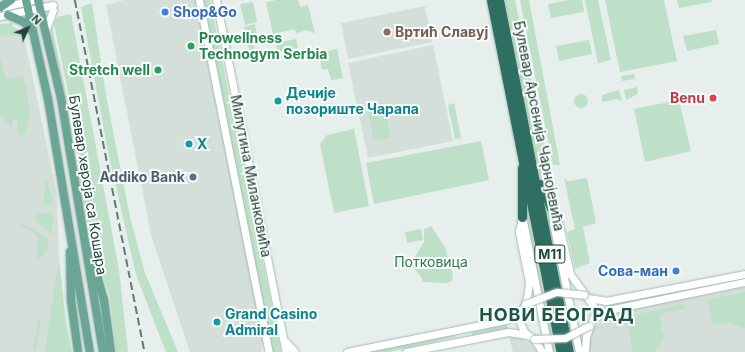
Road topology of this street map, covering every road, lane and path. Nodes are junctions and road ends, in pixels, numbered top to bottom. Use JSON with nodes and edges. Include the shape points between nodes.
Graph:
{"nodes":[{"id":1,"x":11,"y":0,"type":"edge"},
{"id":2,"x":216,"y":0,"type":"edge"},
{"id":3,"x":491,"y":0,"type":"edge"},
{"id":4,"x":499,"y":0,"type":"edge"},
{"id":5,"x":28,"y":1,"type":"edge"},
{"id":6,"x":199,"y":1,"type":"edge"},
{"id":7,"x":39,"y":4,"type":"edge"},
{"id":8,"x":1,"y":7,"type":"edge"},
{"id":9,"x":28,"y":10,"type":"junction"},
{"id":10,"x":4,"y":16,"type":"edge"},
{"id":11,"x":45,"y":31,"type":"junction"},
{"id":12,"x":34,"y":35,"type":"junction"},
{"id":13,"x":527,"y":158,"type":"junction"},
{"id":14,"x":551,"y":208,"type":"junction"},
{"id":15,"x":522,"y":217,"type":"junction"},
{"id":16,"x":83,"y":232,"type":"junction"},
{"id":17,"x":70,"y":233,"type":"junction"},
{"id":18,"x":745,"y":274,"type":"edge"},
{"id":19,"x":745,"y":282,"type":"edge"},
{"id":20,"x":586,"y":296,"type":"junction"},
{"id":21,"x":524,"y":306,"type":"junction"},
{"id":22,"x":593,"y":319,"type":"junction"},
{"id":23,"x":590,"y":326,"type":"junction"},
{"id":24,"x":265,"y":335,"type":"junction"},
{"id":25,"x":283,"y":337,"type":"junction"},
{"id":26,"x":531,"y":337,"type":"junction"},
{"id":27,"x":583,"y":351,"type":"edge"},
{"id":28,"x":78,"y":352,"type":"edge"},
{"id":29,"x":90,"y":352,"type":"edge"},
{"id":30,"x":103,"y":352,"type":"edge"},
{"id":31,"x":111,"y":352,"type":"edge"},
{"id":32,"x":262,"y":352,"type":"edge"},
{"id":33,"x":269,"y":352,"type":"edge"},
{"id":34,"x":286,"y":352,"type":"edge"},
{"id":35,"x":295,"y":352,"type":"edge"},
{"id":36,"x":347,"y":352,"type":"edge"},
{"id":37,"x":406,"y":352,"type":"edge"},
{"id":38,"x":542,"y":352,"type":"edge"},
{"id":39,"x":549,"y":352,"type":"edge"},
{"id":40,"x":561,"y":352,"type":"edge"},
{"id":41,"x":569,"y":352,"type":"edge"}],
"edges":[{"from":1,"to":8,"type":"main road"},
{"from":2,"to":25,"type":"street","name":"Милутина Миланковића"},
{"from":3,"to":13,"type":"highway","name":"Булевар Арсенија Чарнојевића","number":"M11"},
{"from":4,"to":13,"type":"highway","name":"Булевар Арсенија Чарнојевића","number":"M11"},
{"from":5,"to":8,"type":"street"},
{"from":5,"to":9,"type":"main road","name":"Булевар хероја са Кошара"},
{"from":6,"to":24,"type":"street","name":"Милутина Миланковића"},
{"from":7,"to":9,"type":"street"},
{"from":7,"to":11,"type":"main road","name":"Булевар хероја са Кошара"},
{"from":7,"to":11,"type":"street","via":[[53,7]]},
{"from":9,"to":10,"type":"street"},
{"from":9,"to":12,"type":"main road","name":"Булевар хероја са Кошара"},
{"from":10,"to":12,"type":"main road","via":[[24,22]]},
{"from":11,"to":16,"type":"main road","name":"Булевар хероја са Кошара","via":[[61,98]]},
{"from":12,"to":17,"type":"main road","name":"Булевар хероја са Кошара","via":[[48,99]]},
{"from":13,"to":14,"type":"highway"},
{"from":13,"to":15,"type":"highway","via":[[521,178]]},
{"from":13,"to":40,"type":"highway","name":"Булевар Арсенија Чарнојевића","number":"M11"},
{"from":13,"to":41,"type":"highway","name":"Булевар Арсенија Чарнојевића","number":"M11"},
{"from":14,"to":20,"type":"street","via":[[559,225],[570,274]]},
{"from":14,"to":27,"type":"street","name":"Булевар Арсенија Чарнојевића"},
{"from":15,"to":21,"type":"street","via":[[519,232],[529,282]]},
{"from":15,"to":39,"type":"street"},
{"from":16,"to":30,"type":"main road","name":"Булевар хероја са Кошара"},
{"from":16,"to":31,"type":"main road","via":[[101,286]]},
{"from":17,"to":28,"type":"main road","via":[[70,282]]},
{"from":17,"to":29,"type":"main road","name":"Булевар хероја са Кошара"},
{"from":18,"to":20,"type":"street","via":[[606,301]]},
{"from":19,"to":22,"type":"street","via":[[608,310]]},
{"from":20,"to":21,"type":"street","bridge":true,"via":[[557,292]]},
{"from":20,"to":22,"type":"street","via":[[594,306]]},
{"from":21,"to":26,"type":"street","via":[[520,324]]},
{"from":21,"to":36,"type":"street","via":[[506,320]]},
{"from":22,"to":23,"type":"street"},
{"from":23,"to":26,"type":"street","bridge":true,"via":[[565,338]]},
{"from":23,"to":27,"type":"street"},
{"from":24,"to":32,"type":"street"},
{"from":24,"to":33,"type":"street","name":"Милутина Миланковића"},
{"from":25,"to":34,"type":"street","name":"Милутина Миланковића"},
{"from":25,"to":35,"type":"street"},
{"from":26,"to":37,"type":"street","via":[[508,332]]},
{"from":26,"to":38,"type":"street"}]}
